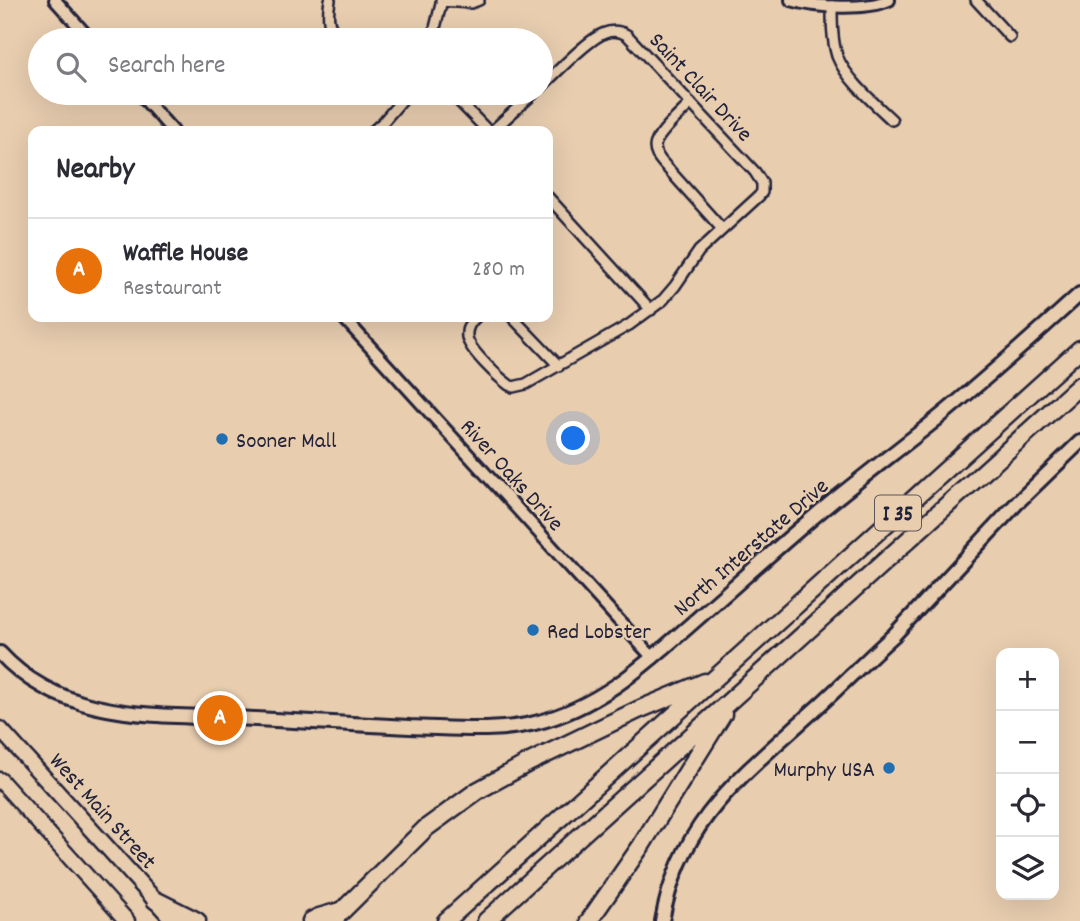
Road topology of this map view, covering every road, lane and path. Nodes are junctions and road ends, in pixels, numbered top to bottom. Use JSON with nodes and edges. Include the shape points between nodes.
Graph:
{"nodes":[{"id":1,"x":55,"y":0,"type":"edge"},
{"id":2,"x":330,"y":0,"type":"edge"},
{"id":3,"x":479,"y":0,"type":"edge"},
{"id":4,"x":791,"y":0,"type":"edge"},
{"id":5,"x":889,"y":0,"type":"edge"},
{"id":6,"x":976,"y":0,"type":"edge"},
{"id":7,"x":442,"y":1,"type":"edge"},
{"id":8,"x":832,"y":6,"type":"junction"},
{"id":9,"x":80,"y":28,"type":"edge"},
{"id":10,"x":331,"y":28,"type":"edge"},
{"id":11,"x":435,"y":28,"type":"edge"},
{"id":12,"x":1010,"y":37,"type":"dead end"},
{"id":13,"x":553,"y":76,"type":"edge"},
{"id":14,"x":691,"y":103,"type":"junction"},
{"id":15,"x":150,"y":105,"type":"edge"},
{"id":16,"x":398,"y":105,"type":"edge"},
{"id":17,"x":463,"y":105,"type":"edge"},
{"id":18,"x":520,"y":105,"type":"edge"},
{"id":19,"x":892,"y":120,"type":"dead end"},
{"id":20,"x":169,"y":126,"type":"edge"},
{"id":21,"x":379,"y":126,"type":"edge"},
{"id":22,"x":485,"y":126,"type":"edge"},
{"id":23,"x":496,"y":126,"type":"edge"},
{"id":24,"x":553,"y":202,"type":"edge"},
{"id":25,"x":722,"y":229,"type":"junction"},
{"id":26,"x":1080,"y":294,"type":"edge"},
{"id":27,"x":651,"y":310,"type":"junction"},
{"id":28,"x":348,"y":322,"type":"edge"},
{"id":29,"x":472,"y":322,"type":"edge"},
{"id":30,"x":517,"y":322,"type":"edge"},
{"id":31,"x":1080,"y":349,"type":"edge"},
{"id":32,"x":559,"y":366,"type":"junction"},
{"id":33,"x":1080,"y":385,"type":"edge"},
{"id":34,"x":1078,"y":448,"type":"edge"},
{"id":35,"x":0,"y":653,"type":"edge"},
{"id":36,"x":653,"y":658,"type":"junction"},
{"id":37,"x":716,"y":677,"type":"junction"},
{"id":38,"x":734,"y":697,"type":"junction"},
{"id":39,"x":0,"y":729,"type":"edge"},
{"id":40,"x":0,"y":780,"type":"edge"},
{"id":41,"x":155,"y":900,"type":"junction"},
{"id":42,"x":336,"y":916,"type":"edge"},
{"id":43,"x":127,"y":921,"type":"edge"},
{"id":44,"x":174,"y":921,"type":"edge"},
{"id":45,"x":197,"y":921,"type":"edge"},
{"id":46,"x":311,"y":921,"type":"edge"},
{"id":47,"x":446,"y":921,"type":"edge"},
{"id":48,"x":486,"y":921,"type":"edge"},
{"id":49,"x":589,"y":921,"type":"edge"},
{"id":50,"x":662,"y":921,"type":"edge"}],
"edges":[{"from":1,"to":9,"type":"street"},
{"from":2,"to":10,"type":"street","via":[[327,18]]},
{"from":3,"to":7,"type":"street"},
{"from":4,"to":8,"type":"street"},
{"from":5,"to":8,"type":"street","via":[[877,5]]},
{"from":6,"to":12,"type":"street"},
{"from":7,"to":11,"type":"street"},
{"from":8,"to":19,"type":"street","via":[[835,48],[842,66]]},
{"from":13,"to":14,"type":"street","name":"Saint Clair Drive","via":[[599,36],[620,31],[635,41]]},
{"from":14,"to":25,"type":"street","via":[[660,135],[656,153]]},
{"from":14,"to":25,"type":"street","name":"Saint Clair Drive","via":[[762,183],[759,196]]},
{"from":15,"to":20,"type":"street"},
{"from":16,"to":21,"type":"street"},
{"from":17,"to":22,"type":"street"},
{"from":18,"to":23,"type":"street"},
{"from":24,"to":27,"type":"street"},
{"from":25,"to":27,"type":"street"},
{"from":26,"to":36,"type":"main road","name":"North Interstate Drive"},
{"from":27,"to":32,"type":"street"},
{"from":28,"to":36,"type":"street","name":"River Oaks Drive"},
{"from":29,"to":32,"type":"street","via":[[467,329],[470,344],[509,386],[526,384]]},
{"from":30,"to":32,"type":"street"},
{"from":31,"to":37,"type":"highway","number":"I 35"},
{"from":33,"to":38,"type":"highway","number":"I 35"},
{"from":34,"to":50,"type":"main road","via":[[1018,502],[894,635],[722,796],[684,851]]},
{"from":35,"to":36,"type":"main road","name":"North Interstate Drive","via":[[18,671],[51,691],[105,710],[489,729],[535,723],[580,708]]},
{"from":37,"to":42,"type":"highway","via":[[638,710],[477,791],[426,828]]},
{"from":37,"to":47,"type":"highway","number":"I 35"},
{"from":38,"to":48,"type":"highway","number":"I 35"},
{"from":38,"to":49,"type":"highway","via":[[642,846]]},
{"from":39,"to":41,"type":"main road","name":"West Main Street"},
{"from":40,"to":43,"type":"main road"},
{"from":41,"to":44,"type":"main road","name":"West Main Street"},
{"from":41,"to":45,"type":"highway"},
{"from":42,"to":46,"type":"highway"}]}
